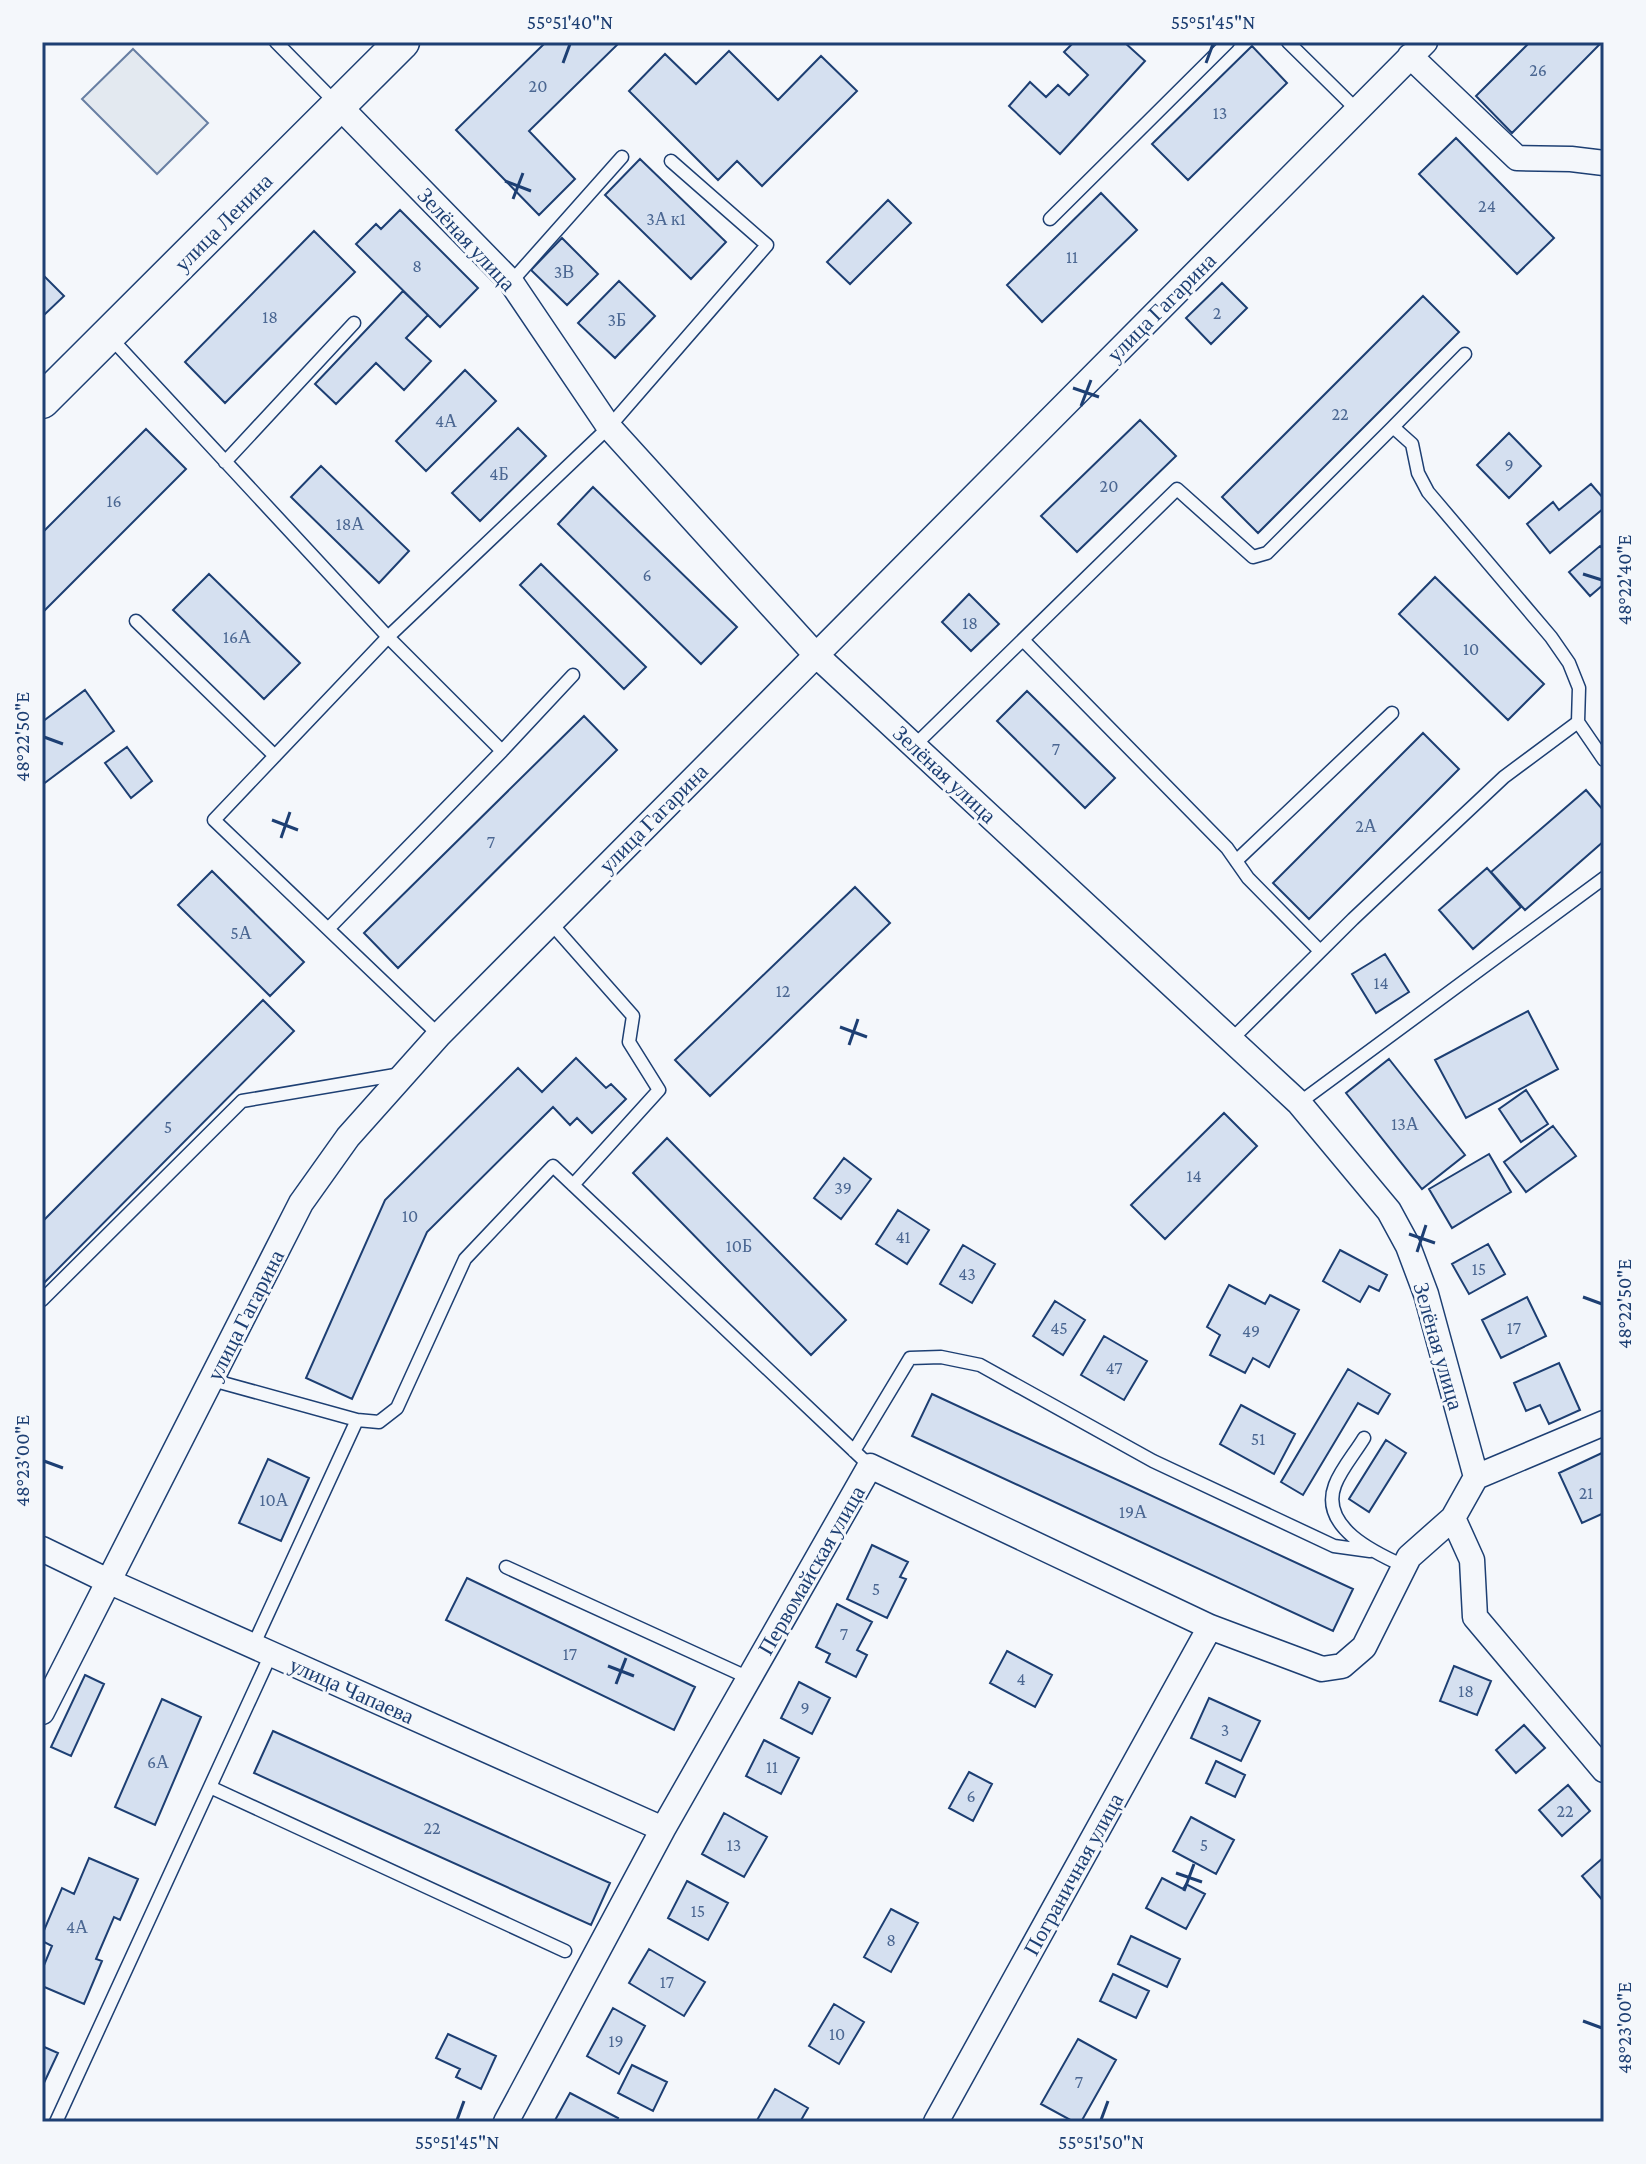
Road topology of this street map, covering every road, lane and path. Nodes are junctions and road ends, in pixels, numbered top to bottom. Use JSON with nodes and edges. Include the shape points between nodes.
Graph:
{"nodes":[{"id":1,"x":276,"y":42,"type":"edge"},
{"id":2,"x":1228,"y":42,"type":"edge"},
{"id":3,"x":1288,"y":42,"type":"edge"},
{"id":4,"x":398,"y":43,"type":"edge"},
{"id":5,"x":1418,"y":49,"type":"edge"},
{"id":6,"x":339,"y":106,"type":"junction"},
{"id":7,"x":1357,"y":110,"type":"junction"},
{"id":8,"x":622,"y":157,"type":"dead end"},
{"id":9,"x":671,"y":161,"type":"dead end"},
{"id":10,"x":1604,"y":163,"type":"edge"},
{"id":11,"x":1050,"y":219,"type":"dead end"},
{"id":12,"x":511,"y":282,"type":"junction"},
{"id":13,"x":354,"y":323,"type":"dead end"},
{"id":14,"x":109,"y":336,"type":"junction"},
{"id":15,"x":1465,"y":354,"type":"dead end"},
{"id":16,"x":42,"y":401,"type":"edge"},
{"id":17,"x":609,"y":427,"type":"junction"},
{"id":18,"x":1393,"y":427,"type":"junction"},
{"id":19,"x":225,"y":462,"type":"junction"},
{"id":20,"x":136,"y":621,"type":"dead end"},
{"id":21,"x":388,"y":637,"type":"junction"},
{"id":22,"x":1023,"y":640,"type":"junction"},
{"id":23,"x":815,"y":654,"type":"junction"},
{"id":24,"x":573,"y":675,"type":"dead end"},
{"id":25,"x":1392,"y":713,"type":"dead end"},
{"id":26,"x":1578,"y":722,"type":"junction"},
{"id":27,"x":914,"y":746,"type":"junction"},
{"id":28,"x":502,"y":751,"type":"junction"},
{"id":29,"x":275,"y":756,"type":"junction"},
{"id":30,"x":1604,"y":760,"type":"edge"},
{"id":31,"x":1236,"y":861,"type":"junction"},
{"id":32,"x":1604,"y":878,"type":"edge"},
{"id":33,"x":550,"y":922,"type":"junction"},
{"id":34,"x":328,"y":929,"type":"junction"},
{"id":35,"x":1320,"y":951,"type":"junction"},
{"id":36,"x":439,"y":1035,"type":"junction"},
{"id":37,"x":1231,"y":1040,"type":"junction"},
{"id":38,"x":404,"y":1073,"type":"junction"},
{"id":39,"x":1299,"y":1103,"type":"junction"},
{"id":40,"x":573,"y":1185,"type":"junction"},
{"id":41,"x":42,"y":1300,"type":"edge"},
{"id":42,"x":212,"y":1380,"type":"junction"},
{"id":43,"x":357,"y":1420,"type":"junction"},
{"id":44,"x":1604,"y":1423,"type":"edge"},
{"id":45,"x":1364,"y":1438,"type":"dead end"},
{"id":46,"x":862,"y":1459,"type":"junction"},
{"id":47,"x":1476,"y":1477,"type":"junction"},
{"id":48,"x":1453,"y":1518,"type":"junction"},
{"id":49,"x":42,"y":1549,"type":"edge"},
{"id":50,"x":1370,"y":1551,"type":"junction"},
{"id":51,"x":1404,"y":1566,"type":"junction"},
{"id":52,"x":506,"y":1567,"type":"dead end"},
{"id":53,"x":108,"y":1581,"type":"junction"},
{"id":54,"x":1210,"y":1627,"type":"junction"},
{"id":55,"x":262,"y":1650,"type":"junction"},
{"id":56,"x":749,"y":1678,"type":"junction"},
{"id":57,"x":42,"y":1712,"type":"edge"},
{"id":58,"x":1604,"y":1770,"type":"edge"},
{"id":59,"x":210,"y":1787,"type":"junction"},
{"id":60,"x":663,"y":1829,"type":"junction"},
{"id":61,"x":565,"y":1951,"type":"dead end"},
{"id":62,"x":56,"y":2122,"type":"edge"},
{"id":63,"x":506,"y":2122,"type":"edge"},
{"id":64,"x":936,"y":2122,"type":"edge"}],
"edges":[{"from":1,"to":6,"type":"lane"},
{"from":2,"to":11,"type":"lane"},
{"from":3,"to":7,"type":"lane"},
{"from":4,"to":6,"type":"main road","name":"улица Ленина"},
{"from":5,"to":7,"type":"street","name":"улица Гагарина"},
{"from":5,"to":10,"type":"street","via":[[1517,158]]},
{"from":6,"to":12,"type":"street","name":"Зелёная улица"},
{"from":6,"to":14,"type":"main road","name":"улица Ленина"},
{"from":7,"to":23,"type":"street","name":"улица Гагарина"},
{"from":8,"to":12,"type":"lane"},
{"from":9,"to":17,"type":"lane","via":[[767,245]]},
{"from":12,"to":17,"type":"street","name":"Зелёная улица"},
{"from":13,"to":19,"type":"lane"},
{"from":14,"to":16,"type":"main road","name":"улица Ленина"},
{"from":14,"to":19,"type":"lane"},
{"from":15,"to":18,"type":"lane"},
{"from":17,"to":21,"type":"lane"},
{"from":17,"to":23,"type":"street","name":"Зелёная улица"},
{"from":18,"to":22,"type":"lane","via":[[1267,553],[1253,557],[1177,489]]},
{"from":18,"to":26,"type":"lane","via":[[1412,444],[1428,492],[1569,663],[1579,688]]},
{"from":19,"to":21,"type":"lane"},
{"from":20,"to":29,"type":"lane"},
{"from":21,"to":28,"type":"lane"},
{"from":21,"to":29,"type":"lane"},
{"from":22,"to":27,"type":"lane"},
{"from":22,"to":31,"type":"lane"},
{"from":23,"to":27,"type":"street","name":"Зелёная улица"},
{"from":23,"to":33,"type":"street","name":"улица Гагарина"},
{"from":24,"to":28,"type":"lane"},
{"from":25,"to":31,"type":"lane"},
{"from":26,"to":30,"type":"lane"},
{"from":26,"to":35,"type":"lane","via":[[1504,777]]},
{"from":27,"to":37,"type":"street","name":"Зелёная улица"},
{"from":28,"to":34,"type":"lane"},
{"from":29,"to":34,"type":"lane","via":[[214,820]]},
{"from":31,"to":35,"type":"lane"},
{"from":32,"to":39,"type":"lane"},
{"from":33,"to":36,"type":"street","name":"улица Гагарина"},
{"from":33,"to":40,"type":"lane","via":[[633,1016],[629,1042],[659,1090]]},
{"from":34,"to":36,"type":"lane"},
{"from":35,"to":37,"type":"lane"},
{"from":36,"to":38,"type":"street","name":"улица Гагарина"},
{"from":37,"to":39,"type":"street","name":"Зелёная улица"},
{"from":38,"to":41,"type":"lane","via":[[242,1101]]},
{"from":38,"to":42,"type":"street","name":"улица Гагарина","via":[[348,1137],[301,1203]]},
{"from":39,"to":47,"type":"street","name":"Зелёная улица","via":[[1389,1211],[1408,1246]]},
{"from":40,"to":43,"type":"lane","via":[[553,1166],[465,1259],[397,1408],[379,1422]]},
{"from":40,"to":46,"type":"lane"},
{"from":42,"to":43,"type":"lane"},
{"from":42,"to":53,"type":"street","name":"улица Гагарина"},
{"from":43,"to":55,"type":"lane"},
{"from":44,"to":47,"type":"street"},
{"from":45,"to":50,"type":"lane","via":[[1335,1485],[1332,1501],[1339,1522]]},
{"from":46,"to":50,"type":"lane","via":[[910,1358],[941,1357],[980,1365],[1153,1461],[1334,1546]]},
{"from":46,"to":54,"type":"street","name":"Первомайская улица"},
{"from":46,"to":56,"type":"street","name":"Первомайская улица"},
{"from":47,"to":48,"type":"street","name":"Первомайская улица"},
{"from":48,"to":51,"type":"street","name":"Первомайская улица"},
{"from":48,"to":58,"type":"street","via":[[1472,1560],[1475,1617]]},
{"from":49,"to":53,"type":"street","name":"улица Чапаева"},
{"from":50,"to":51,"type":"lane"},
{"from":51,"to":54,"type":"street","name":"Первомайская улица","via":[[1364,1647],[1342,1666],[1322,1669]]},
{"from":52,"to":56,"type":"lane"},
{"from":53,"to":55,"type":"street","name":"улица Чапаева"},
{"from":53,"to":57,"type":"street","name":"улица Гагарина"},
{"from":54,"to":64,"type":"street","name":"Пограничная улица"},
{"from":55,"to":59,"type":"lane"},
{"from":55,"to":60,"type":"street","name":"улица Чапаева"},
{"from":56,"to":60,"type":"street","name":"Первомайская улица"},
{"from":59,"to":61,"type":"lane"},
{"from":59,"to":62,"type":"lane"},
{"from":60,"to":63,"type":"street","name":"Первомайская улица"}]}
